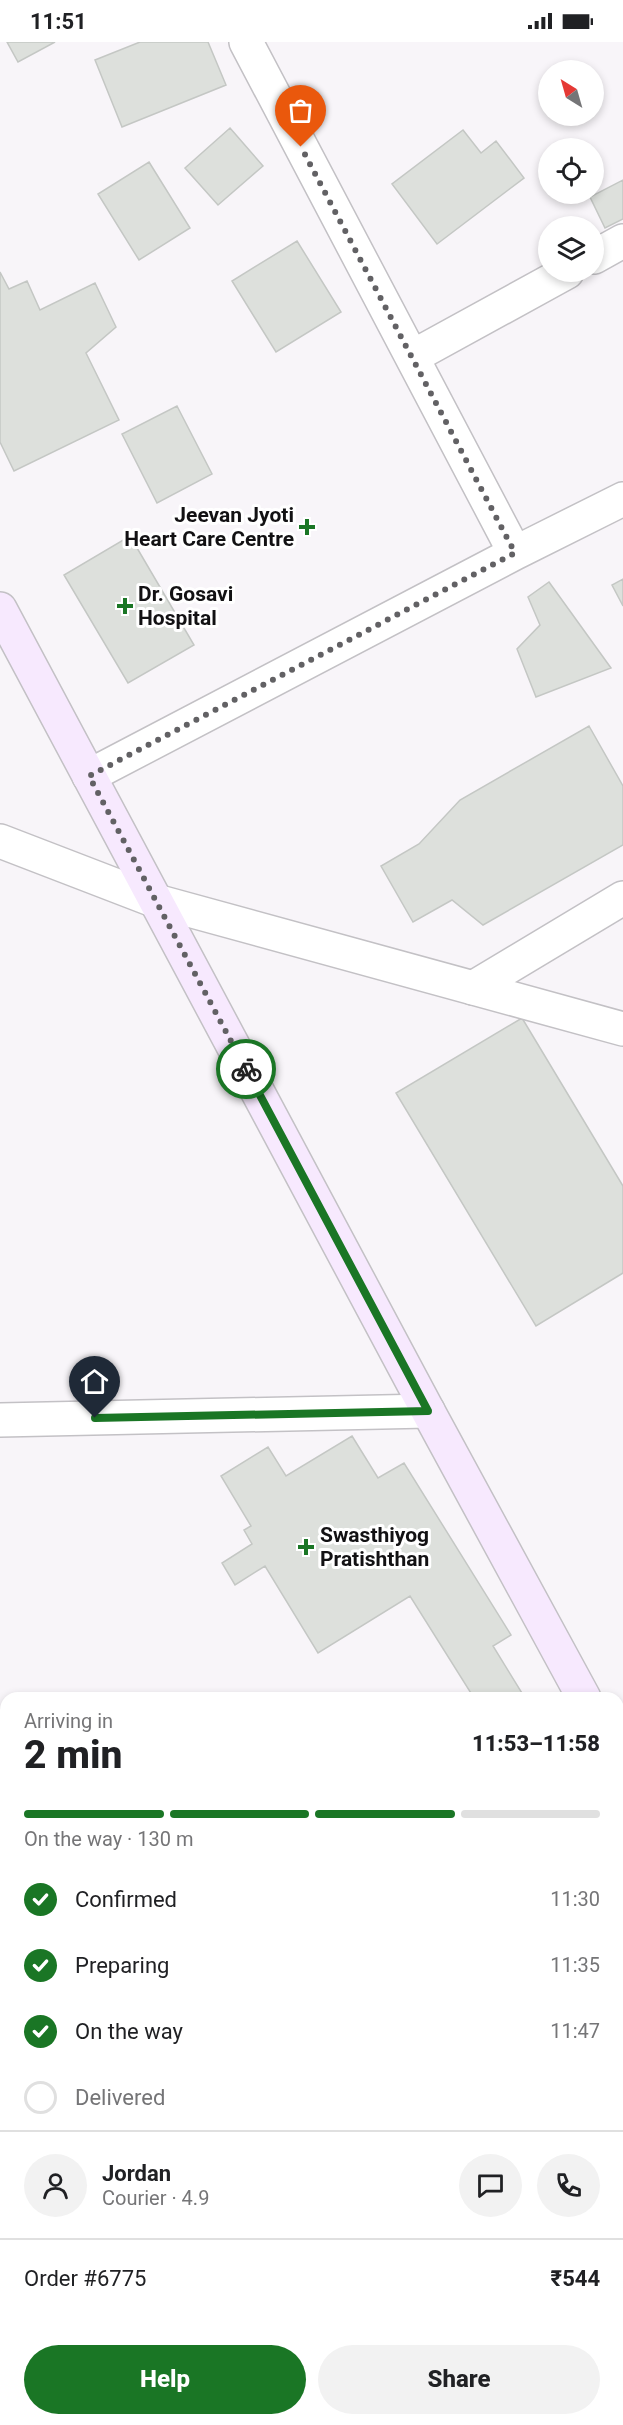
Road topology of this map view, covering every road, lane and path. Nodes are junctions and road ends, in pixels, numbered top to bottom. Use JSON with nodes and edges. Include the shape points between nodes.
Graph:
{"nodes":[{"id":1,"x":246,"y":42,"type":"edge"},
{"id":2,"x":623,"y":241,"type":"edge"},
{"id":3,"x":604,"y":251,"type":"edge"},
{"id":4,"x":549,"y":282,"type":"edge"},
{"id":5,"x":412,"y":357,"type":"junction"},
{"id":6,"x":623,"y":499,"type":"edge"},
{"id":7,"x":515,"y":553,"type":"junction"},
{"id":8,"x":0,"y":609,"type":"edge"},
{"id":9,"x":89,"y":776,"type":"junction"},
{"id":10,"x":0,"y":841,"type":"edge"},
{"id":11,"x":623,"y":898,"type":"edge"},
{"id":12,"x":156,"y":901,"type":"junction"},
{"id":13,"x":473,"y":988,"type":"junction"},
{"id":14,"x":623,"y":1029,"type":"edge"},
{"id":15,"x":428,"y":1411,"type":"junction"},
{"id":16,"x":0,"y":1420,"type":"edge"},
{"id":17,"x":581,"y":1692,"type":"edge"}],
"edges":[{"from":1,"to":5,"type":"street"},
{"from":2,"to":3,"type":"street"},
{"from":4,"to":5,"type":"street"},
{"from":5,"to":7,"type":"street"},
{"from":6,"to":7,"type":"street"},
{"from":7,"to":9,"type":"street"},
{"from":8,"to":9,"type":"main road"},
{"from":9,"to":12,"type":"main road"},
{"from":10,"to":12,"type":"street"},
{"from":11,"to":13,"type":"street"},
{"from":12,"to":13,"type":"street"},
{"from":12,"to":15,"type":"main road"},
{"from":13,"to":14,"type":"street"},
{"from":15,"to":16,"type":"street"},
{"from":15,"to":17,"type":"main road"}]}
